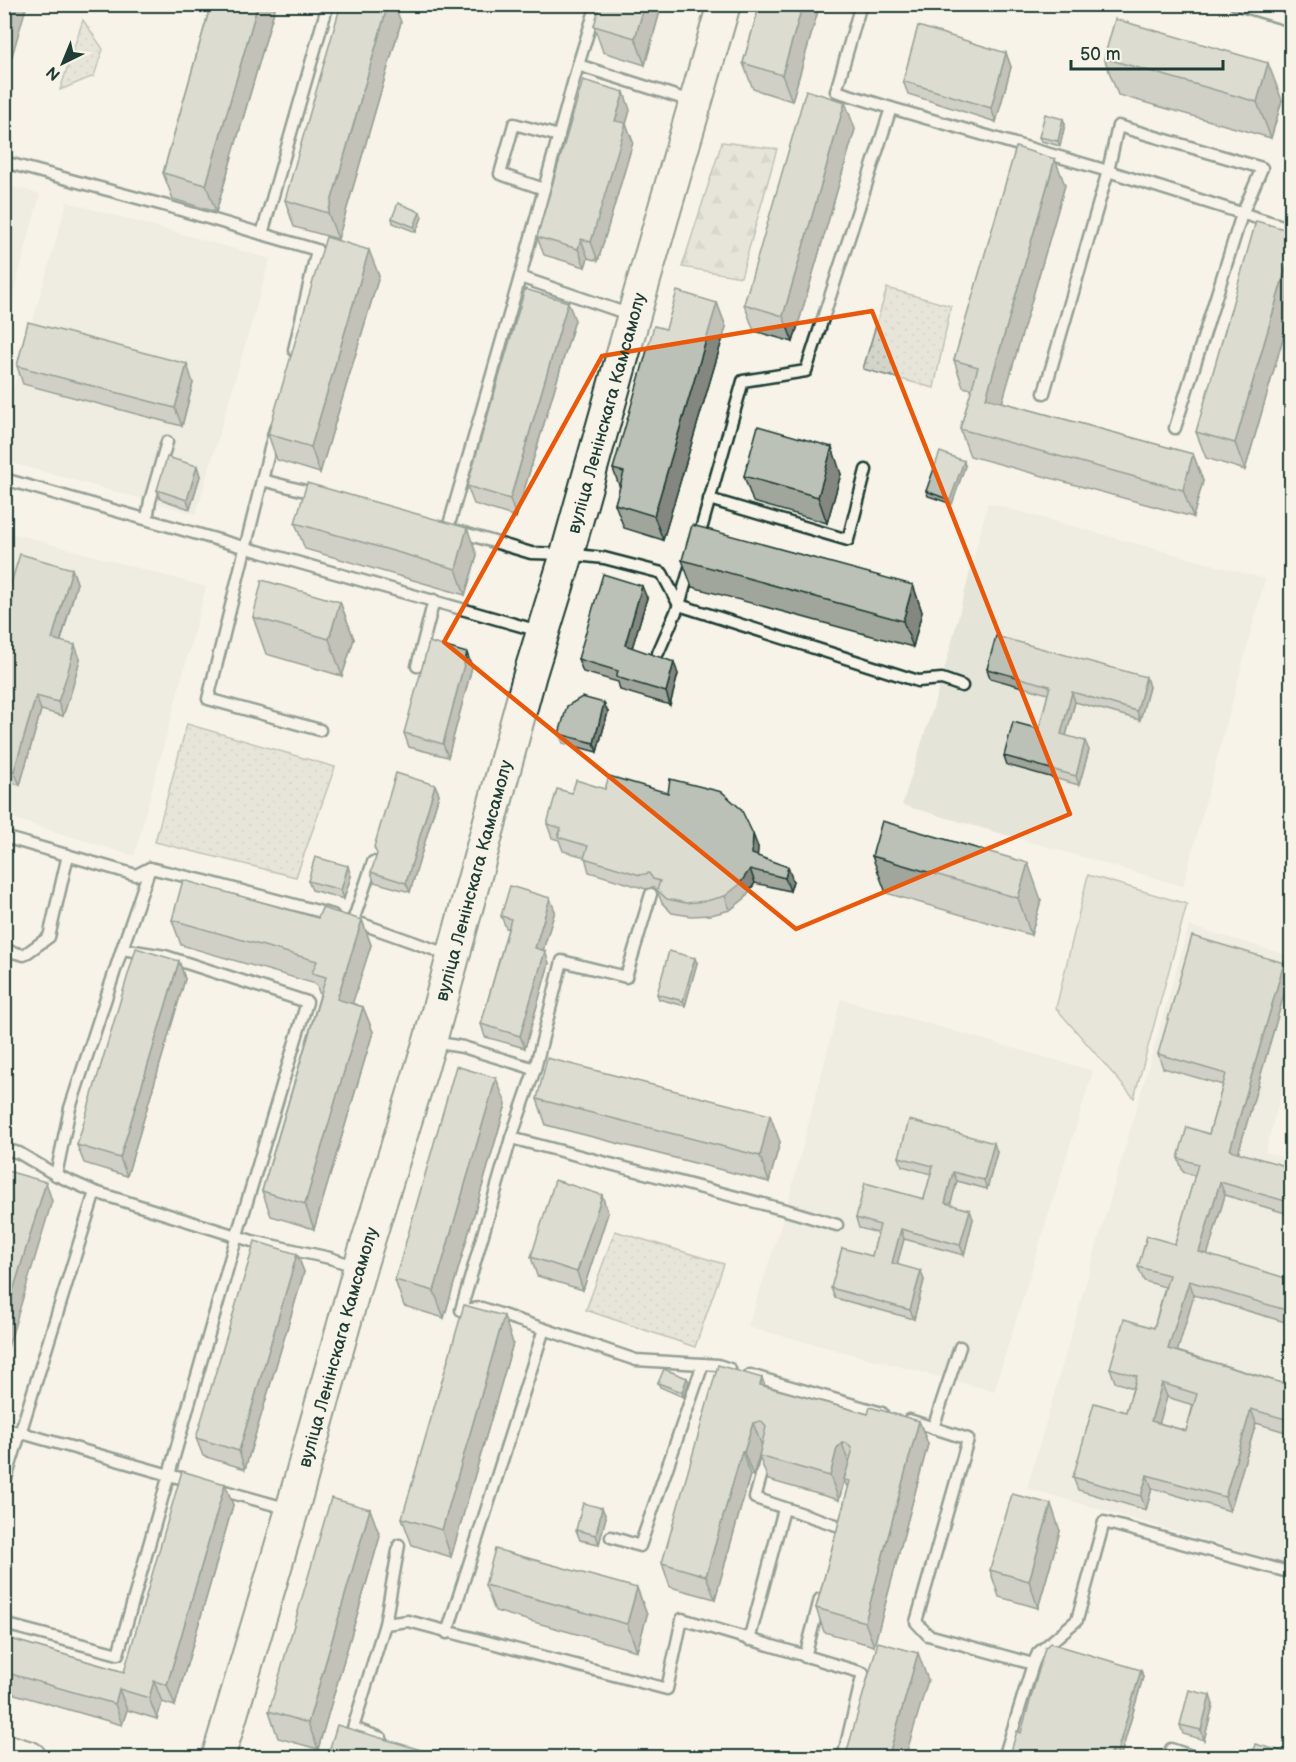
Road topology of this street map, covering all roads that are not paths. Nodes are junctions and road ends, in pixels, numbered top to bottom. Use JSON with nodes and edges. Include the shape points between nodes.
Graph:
{"nodes":[{"id":1,"x":328,"y":4,"type":"edge"},
{"id":2,"x":597,"y":4,"type":"edge"},
{"id":3,"x":724,"y":4,"type":"edge"},
{"id":4,"x":861,"y":4,"type":"edge"},
{"id":5,"x":1234,"y":4,"type":"edge"},
{"id":6,"x":1292,"y":21,"type":"edge"},
{"id":7,"x":578,"y":65,"type":"junction"},
{"id":8,"x":697,"y":103,"type":"junction"},
{"id":9,"x":891,"y":108,"type":"junction"},
{"id":10,"x":559,"y":136,"type":"junction"},
{"id":11,"x":4,"y":162,"type":"edge"},
{"id":12,"x":1108,"y":171,"type":"junction"},
{"id":13,"x":544,"y":189,"type":"junction"},
{"id":14,"x":1242,"y":213,"type":"junction"},
{"id":15,"x":1292,"y":229,"type":"edge"},
{"id":16,"x":262,"y":234,"type":"junction"},
{"id":17,"x":520,"y":277,"type":"junction"},
{"id":18,"x":634,"y":316,"type":"junction"},
{"id":19,"x":290,"y":365,"type":"edge"},
{"id":20,"x":1044,"y":393,"type":"dead end"},
{"id":21,"x":276,"y":423,"type":"edge"},
{"id":22,"x":1175,"y":428,"type":"dead end"},
{"id":23,"x":167,"y":442,"type":"dead end"},
{"id":24,"x":866,"y":470,"type":"dead end"},
{"id":25,"x":4,"y":479,"type":"edge"},
{"id":26,"x":262,"y":480,"type":"junction"},
{"id":27,"x":332,"y":498,"type":"edge"},
{"id":28,"x":710,"y":499,"type":"junction"},
{"id":29,"x":147,"y":519,"type":"junction"},
{"id":30,"x":436,"y":525,"type":"edge"},
{"id":31,"x":448,"y":528,"type":"junction"},
{"id":32,"x":245,"y":547,"type":"junction"},
{"id":33,"x":567,"y":554,"type":"junction"},
{"id":34,"x":434,"y":600,"type":"junction"},
{"id":35,"x":679,"y":605,"type":"junction"},
{"id":36,"x":542,"y":632,"type":"junction"},
{"id":37,"x":658,"y":653,"type":"dead end"},
{"id":38,"x":417,"y":666,"type":"dead end"},
{"id":39,"x":962,"y":686,"type":"dead end"},
{"id":40,"x":320,"y":730,"type":"dead end"},
{"id":41,"x":4,"y":837,"type":"edge"},
{"id":42,"x":68,"y":855,"type":"junction"},
{"id":43,"x":373,"y":862,"type":"edge"},
{"id":44,"x":150,"y":868,"type":"junction"},
{"id":45,"x":651,"y":894,"type":"edge"},
{"id":46,"x":353,"y":921,"type":"junction"},
{"id":47,"x":122,"y":949,"type":"junction"},
{"id":48,"x":4,"y":950,"type":"edge"},
{"id":49,"x":452,"y":957,"type":"junction"},
{"id":50,"x":430,"y":1041,"type":"junction"},
{"id":51,"x":535,"y":1069,"type":"junction"},
{"id":52,"x":511,"y":1138,"type":"junction"},
{"id":53,"x":4,"y":1149,"type":"edge"},
{"id":54,"x":56,"y":1175,"type":"junction"},
{"id":55,"x":95,"y":1192,"type":"junction"},
{"id":56,"x":837,"y":1226,"type":"dead end"},
{"id":57,"x":237,"y":1235,"type":"junction"},
{"id":58,"x":360,"y":1268,"type":"junction"},
{"id":59,"x":544,"y":1329,"type":"junction"},
{"id":60,"x":960,"y":1347,"type":"dead end"},
{"id":61,"x":703,"y":1364,"type":"junction"},
{"id":62,"x":888,"y":1414,"type":"edge"},
{"id":63,"x":899,"y":1418,"type":"edge"},
{"id":64,"x":4,"y":1428,"type":"edge"},
{"id":65,"x":933,"y":1428,"type":"junction"},
{"id":66,"x":21,"y":1433,"type":"junction"},
{"id":67,"x":767,"y":1452,"type":"edge"},
{"id":68,"x":168,"y":1476,"type":"junction"},
{"id":69,"x":4,"y":1485,"type":"edge"},
{"id":70,"x":784,"y":1509,"type":"junction"},
{"id":71,"x":292,"y":1510,"type":"junction"},
{"id":72,"x":839,"y":1526,"type":"edge"},
{"id":73,"x":611,"y":1537,"type":"dead end"},
{"id":74,"x":399,"y":1545,"type":"dead end"},
{"id":75,"x":1292,"y":1573,"type":"edge"},
{"id":76,"x":822,"y":1591,"type":"edge"},
{"id":77,"x":4,"y":1624,"type":"edge"},
{"id":78,"x":385,"y":1624,"type":"junction"},
{"id":79,"x":447,"y":1633,"type":"junction"},
{"id":80,"x":749,"y":1640,"type":"junction"},
{"id":81,"x":805,"y":1657,"type":"junction"},
{"id":82,"x":1033,"y":1664,"type":"junction"},
{"id":83,"x":393,"y":1742,"type":"edge"},
{"id":84,"x":1171,"y":1749,"type":"dead end"},
{"id":85,"x":4,"y":1750,"type":"edge"},
{"id":86,"x":30,"y":1758,"type":"edge"},
{"id":87,"x":218,"y":1758,"type":"edge"},
{"id":88,"x":843,"y":1758,"type":"edge"},
{"id":89,"x":1004,"y":1758,"type":"edge"},
{"id":90,"x":1198,"y":1758,"type":"edge"}],
"edges":[{"from":1,"to":16,"type":"lane"},
{"from":2,"to":7,"type":"lane"},
{"from":3,"to":8,"type":"main road","name":"вуліца Ленінскага Камсамолу"},
{"from":4,"to":9,"type":"lane","via":[[836,91]]},
{"from":5,"to":6,"type":"lane"},
{"from":7,"to":8,"type":"lane"},
{"from":7,"to":10,"type":"lane"},
{"from":8,"to":18,"type":"main road","name":"вуліца Ленінскага Камсамолу"},
{"from":9,"to":12,"type":"lane"},
{"from":9,"to":28,"type":"lane","via":[[806,371],[743,381]]},
{"from":10,"to":13,"type":"lane"},
{"from":10,"to":13,"type":"lane","via":[[514,124],[500,174]]},
{"from":11,"to":16,"type":"lane"},
{"from":12,"to":14,"type":"lane"},
{"from":12,"to":14,"type":"lane","via":[[1118,126],[1262,168]]},
{"from":12,"to":20,"type":"lane"},
{"from":13,"to":17,"type":"lane"},
{"from":14,"to":15,"type":"lane"},
{"from":14,"to":22,"type":"lane"},
{"from":16,"to":19,"type":"lane","via":[[317,250]]},
{"from":17,"to":18,"type":"lane"},
{"from":17,"to":31,"type":"lane"},
{"from":18,"to":33,"type":"main road","name":"вуліца Ленінскага Камсамолу"},
{"from":21,"to":26,"type":"lane"},
{"from":23,"to":29,"type":"lane"},
{"from":24,"to":28,"type":"lane","via":[[848,540]]},
{"from":25,"to":29,"type":"lane"},
{"from":26,"to":27,"type":"lane"},
{"from":26,"to":32,"type":"lane"},
{"from":28,"to":35,"type":"lane"},
{"from":29,"to":32,"type":"lane"},
{"from":30,"to":31,"type":"lane"},
{"from":31,"to":33,"type":"lane","via":[[531,553]]},
{"from":32,"to":34,"type":"lane"},
{"from":32,"to":40,"type":"lane","via":[[208,699]]},
{"from":33,"to":35,"type":"lane","via":[[604,558],[662,573]]},
{"from":33,"to":36,"type":"main road","name":"вуліца Ленінскага Камсамолу"},
{"from":34,"to":36,"type":"lane"},
{"from":34,"to":38,"type":"lane"},
{"from":35,"to":37,"type":"lane"},
{"from":35,"to":39,"type":"lane","via":[[918,681],[942,679]]},
{"from":36,"to":49,"type":"main road","name":"вуліца Ленінскага Камсамолу"},
{"from":41,"to":42,"type":"lane"},
{"from":42,"to":44,"type":"lane","via":[[136,875]]},
{"from":42,"to":48,"type":"lane","via":[[49,937],[24,955]]},
{"from":43,"to":46,"type":"lane"},
{"from":44,"to":46,"type":"lane"},
{"from":44,"to":47,"type":"lane"},
{"from":45,"to":51,"type":"lane","via":[[626,977],[562,961]]},
{"from":46,"to":49,"type":"lane"},
{"from":47,"to":54,"type":"lane","via":[[70,1108]]},
{"from":47,"to":57,"type":"lane","via":[[165,956],[307,1002]]},
{"from":49,"to":50,"type":"main road","name":"вуліца Ленінскага Камсамолу"},
{"from":50,"to":51,"type":"lane"},
{"from":50,"to":58,"type":"main road","name":"вуліца Ленінскага Камсамолу"},
{"from":51,"to":52,"type":"lane"},
{"from":52,"to":56,"type":"lane"},
{"from":52,"to":59,"type":"lane","via":[[460,1310],[482,1308]]},
{"from":53,"to":54,"type":"lane","via":[[19,1153]]},
{"from":54,"to":55,"type":"lane"},
{"from":55,"to":57,"type":"lane"},
{"from":55,"to":66,"type":"lane"},
{"from":57,"to":58,"type":"lane"},
{"from":57,"to":68,"type":"lane"},
{"from":58,"to":71,"type":"main road","name":"вуліца Ленінскага Камсамолу"},
{"from":59,"to":61,"type":"lane","via":[[636,1360]]},
{"from":59,"to":79,"type":"lane"},
{"from":60,"to":65,"type":"lane"},
{"from":61,"to":62,"type":"lane"},
{"from":61,"to":73,"type":"lane","via":[[640,1546]]},
{"from":63,"to":65,"type":"lane"},
{"from":64,"to":66,"type":"lane"},
{"from":65,"to":82,"type":"lane","via":[[968,1439],[916,1622],[928,1635]]},
{"from":66,"to":68,"type":"lane"},
{"from":66,"to":69,"type":"lane"},
{"from":67,"to":70,"type":"lane","via":[[755,1498]]},
{"from":68,"to":71,"type":"lane"},
{"from":68,"to":77,"type":"lane","via":[[118,1654]]},
{"from":70,"to":72,"type":"lane"},
{"from":70,"to":80,"type":"lane"},
{"from":71,"to":87,"type":"main road","name":"вуліца Ленінскага Камсамолу"},
{"from":74,"to":78,"type":"lane"},
{"from":75,"to":82,"type":"lane","via":[[1104,1522],[1077,1620],[1038,1653]]},
{"from":76,"to":81,"type":"lane"},
{"from":78,"to":79,"type":"lane","via":[[408,1621]]},
{"from":78,"to":83,"type":"lane","via":[[353,1728]]},
{"from":79,"to":80,"type":"lane","via":[[667,1689],[682,1619]]},
{"from":80,"to":81,"type":"lane"},
{"from":81,"to":88,"type":"lane","via":[[863,1673]]},
{"from":82,"to":89,"type":"lane"},
{"from":84,"to":90,"type":"lane"},
{"from":85,"to":86,"type":"main road"}]}
